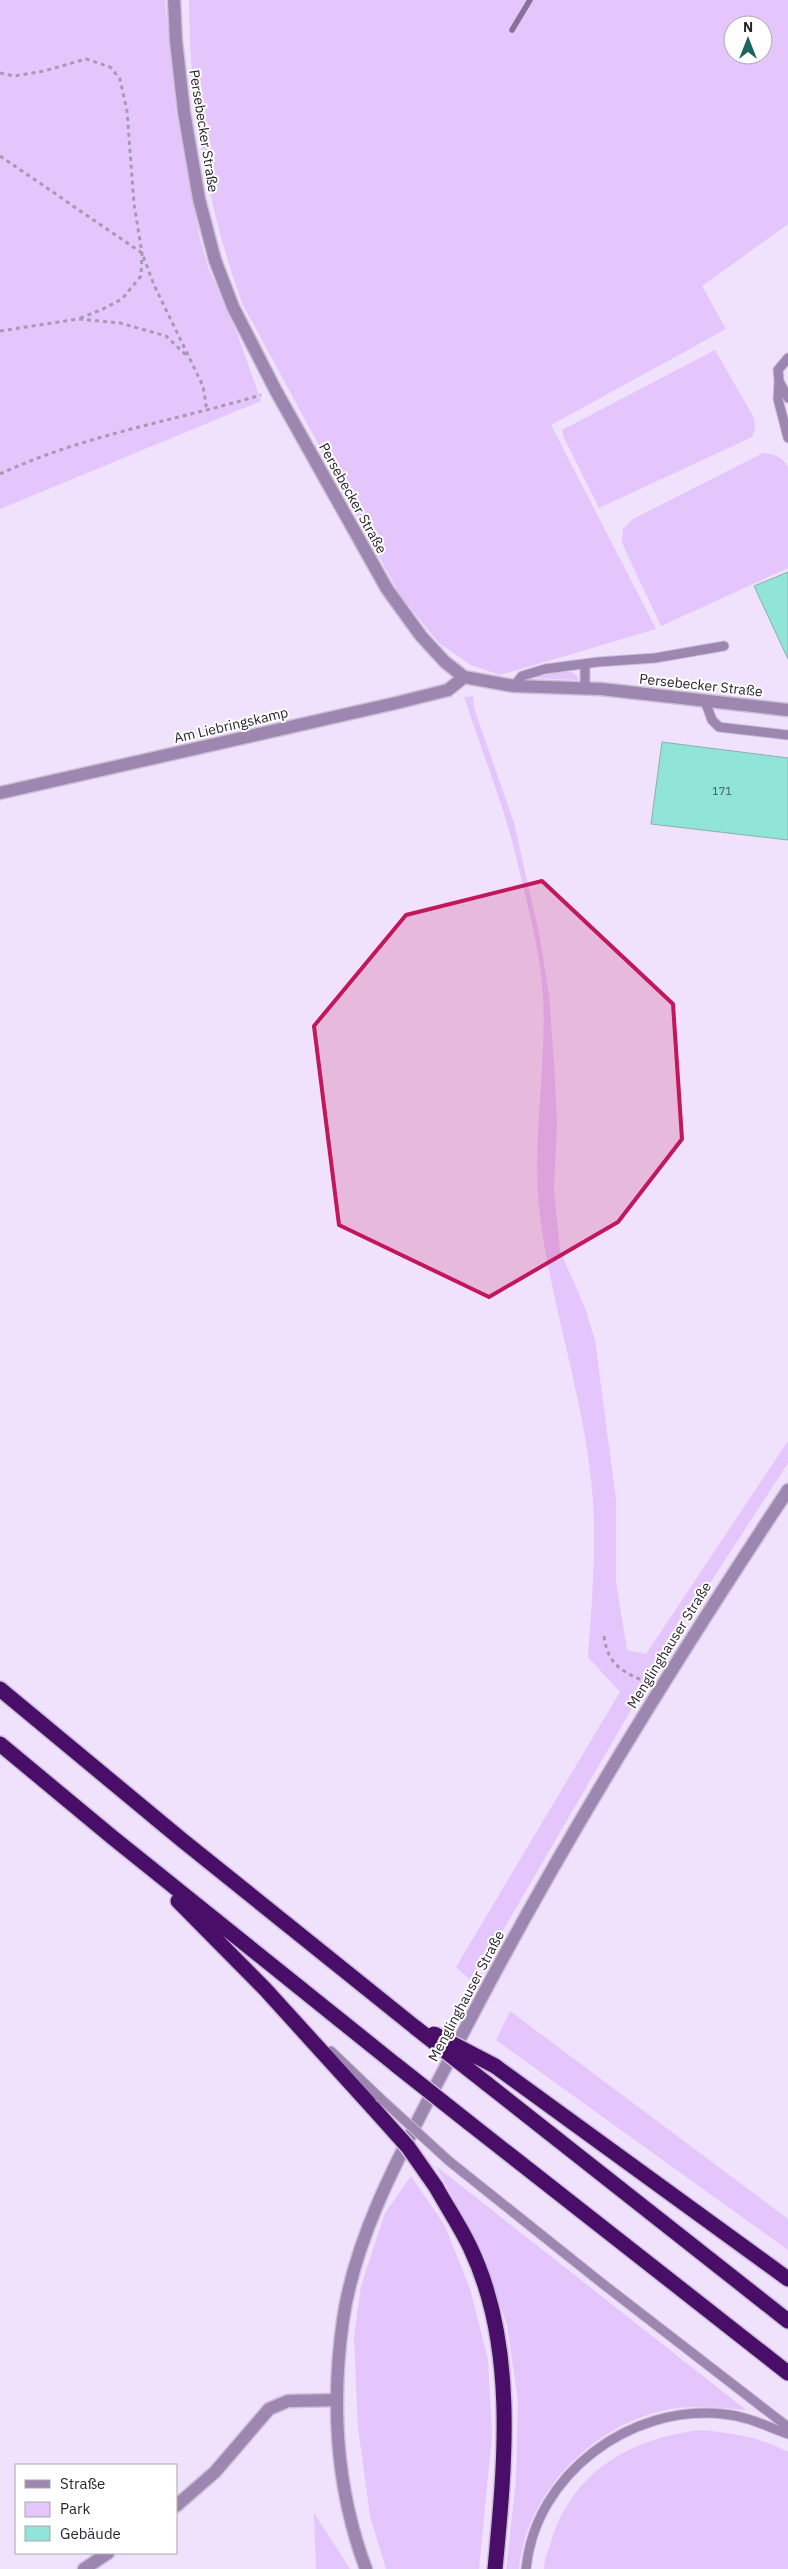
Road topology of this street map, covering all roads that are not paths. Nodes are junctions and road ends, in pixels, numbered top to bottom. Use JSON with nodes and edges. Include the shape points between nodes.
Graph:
{"nodes":[{"id":1,"x":174,"y":0,"type":"edge"},
{"id":2,"x":788,"y":358,"type":"edge"},
{"id":3,"x":779,"y":382,"type":"junction"},
{"id":4,"x":788,"y":398,"type":"edge"},
{"id":5,"x":788,"y":438,"type":"edge"},
{"id":6,"x":724,"y":646,"type":"dead end"},
{"id":7,"x":586,"y":664,"type":"junction"},
{"id":8,"x":464,"y":677,"type":"junction"},
{"id":9,"x":514,"y":686,"type":"junction"},
{"id":10,"x":585,"y":688,"type":"junction"},
{"id":11,"x":705,"y":700,"type":"junction"},
{"id":12,"x":788,"y":710,"type":"edge"},
{"id":13,"x":788,"y":735,"type":"edge"},
{"id":14,"x":0,"y":793,"type":"edge"},
{"id":15,"x":788,"y":1490,"type":"edge"},
{"id":16,"x":0,"y":1690,"type":"edge"},
{"id":17,"x":0,"y":1744,"type":"edge"},
{"id":18,"x":112,"y":1837,"type":"junction"},
{"id":19,"x":417,"y":2026,"type":"junction"},
{"id":20,"x":376,"y":2102,"type":"junction"},
{"id":21,"x":788,"y":2279,"type":"edge"},
{"id":22,"x":788,"y":2321,"type":"edge"},
{"id":23,"x":788,"y":2373,"type":"edge"},
{"id":24,"x":337,"y":2400,"type":"junction"},
{"id":25,"x":788,"y":2427,"type":"edge"},
{"id":26,"x":788,"y":2434,"type":"edge"},
{"id":27,"x":178,"y":2504,"type":"edge"},
{"id":28,"x":106,"y":2554,"type":"edge"},
{"id":29,"x":84,"y":2569,"type":"edge"},
{"id":30,"x":366,"y":2569,"type":"edge"},
{"id":31,"x":495,"y":2569,"type":"edge"},
{"id":32,"x":526,"y":2569,"type":"edge"}],
"edges":[{"from":1,"to":8,"type":"street","name":"Persebecker Straße","via":[[184,112],[201,208],[215,260],[233,307],[386,590],[421,636]]},
{"from":2,"to":3,"type":"lane","via":[[778,370]]},
{"from":3,"to":4,"type":"lane"},
{"from":3,"to":5,"type":"lane","via":[[778,399]]},
{"from":6,"to":7,"type":"lane","via":[[655,658]]},
{"from":7,"to":9,"type":"lane","via":[[545,669],[522,676]]},
{"from":7,"to":10,"type":"lane"},
{"from":8,"to":9,"type":"street","name":"Persebecker Straße"},
{"from":8,"to":14,"type":"street","name":"Am Liebringskamp","via":[[448,690],[396,703]]},
{"from":9,"to":10,"type":"street","name":"Persebecker Straße"},
{"from":10,"to":11,"type":"street","name":"Persebecker Straße"},
{"from":11,"to":12,"type":"street","name":"Persebecker Straße"},
{"from":11,"to":13,"type":"lane","via":[[712,720],[719,727]]},
{"from":15,"to":24,"type":"street","name":"Menglinghauser Straße","via":[[659,1688],[564,1846],[482,1995],[387,2182],[363,2242],[343,2319]]},
{"from":16,"to":19,"type":"highway","via":[[182,1840]]},
{"from":17,"to":18,"type":"highway"},
{"from":18,"to":20,"type":"highway"},
{"from":18,"to":23,"type":"highway","bridge":true},
{"from":19,"to":21,"type":"highway","bridge":true,"via":[[495,2066]]},
{"from":19,"to":22,"type":"highway","bridge":true},
{"from":20,"to":25,"type":"lane","bridge":true},
{"from":20,"to":31,"type":"highway","bridge":true,"via":[[436,2187],[470,2247],[487,2293],[499,2356],[503,2424],[503,2482]]},
{"from":24,"to":27,"type":"street","via":[[288,2401],[269,2409],[215,2472]]},
{"from":24,"to":30,"type":"street","name":"Menglinghauser Straße","via":[[340,2463],[352,2531]]},
{"from":26,"to":32,"type":"lane","via":[[749,2418],[696,2413],[670,2416],[621,2433],[580,2462],[555,2492],[537,2526]]},
{"from":28,"to":29,"type":"street"}]}
